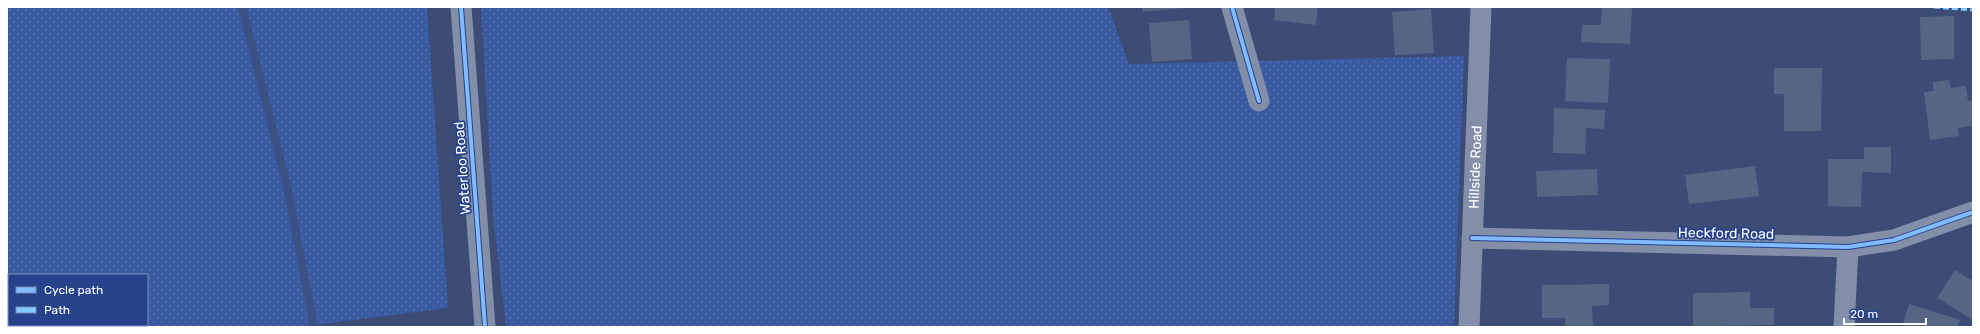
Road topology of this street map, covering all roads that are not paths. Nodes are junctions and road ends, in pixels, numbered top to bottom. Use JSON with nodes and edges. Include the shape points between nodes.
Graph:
{"nodes":[{"id":1,"x":461,"y":7,"type":"edge"},
{"id":2,"x":1232,"y":7,"type":"edge"},
{"id":3,"x":1482,"y":7,"type":"edge"},
{"id":4,"x":1259,"y":101,"type":"dead end"},
{"id":5,"x":1973,"y":212,"type":"edge"},
{"id":6,"x":1472,"y":238,"type":"junction"},
{"id":7,"x":1848,"y":247,"type":"junction"},
{"id":8,"x":485,"y":327,"type":"edge"},
{"id":9,"x":1469,"y":327,"type":"edge"},
{"id":10,"x":1844,"y":327,"type":"edge"}],
"edges":[{"from":1,"to":8,"type":"street","name":"Waterloo Road"},
{"from":2,"to":4,"type":"street"},
{"from":3,"to":6,"type":"street","name":"Hillside Road"},
{"from":5,"to":7,"type":"street","name":"Heckford Road","via":[[1894,240]]},
{"from":6,"to":7,"type":"street","name":"Heckford Road"},
{"from":6,"to":9,"type":"street","name":"Hillside Road"},
{"from":7,"to":10,"type":"street"}]}
